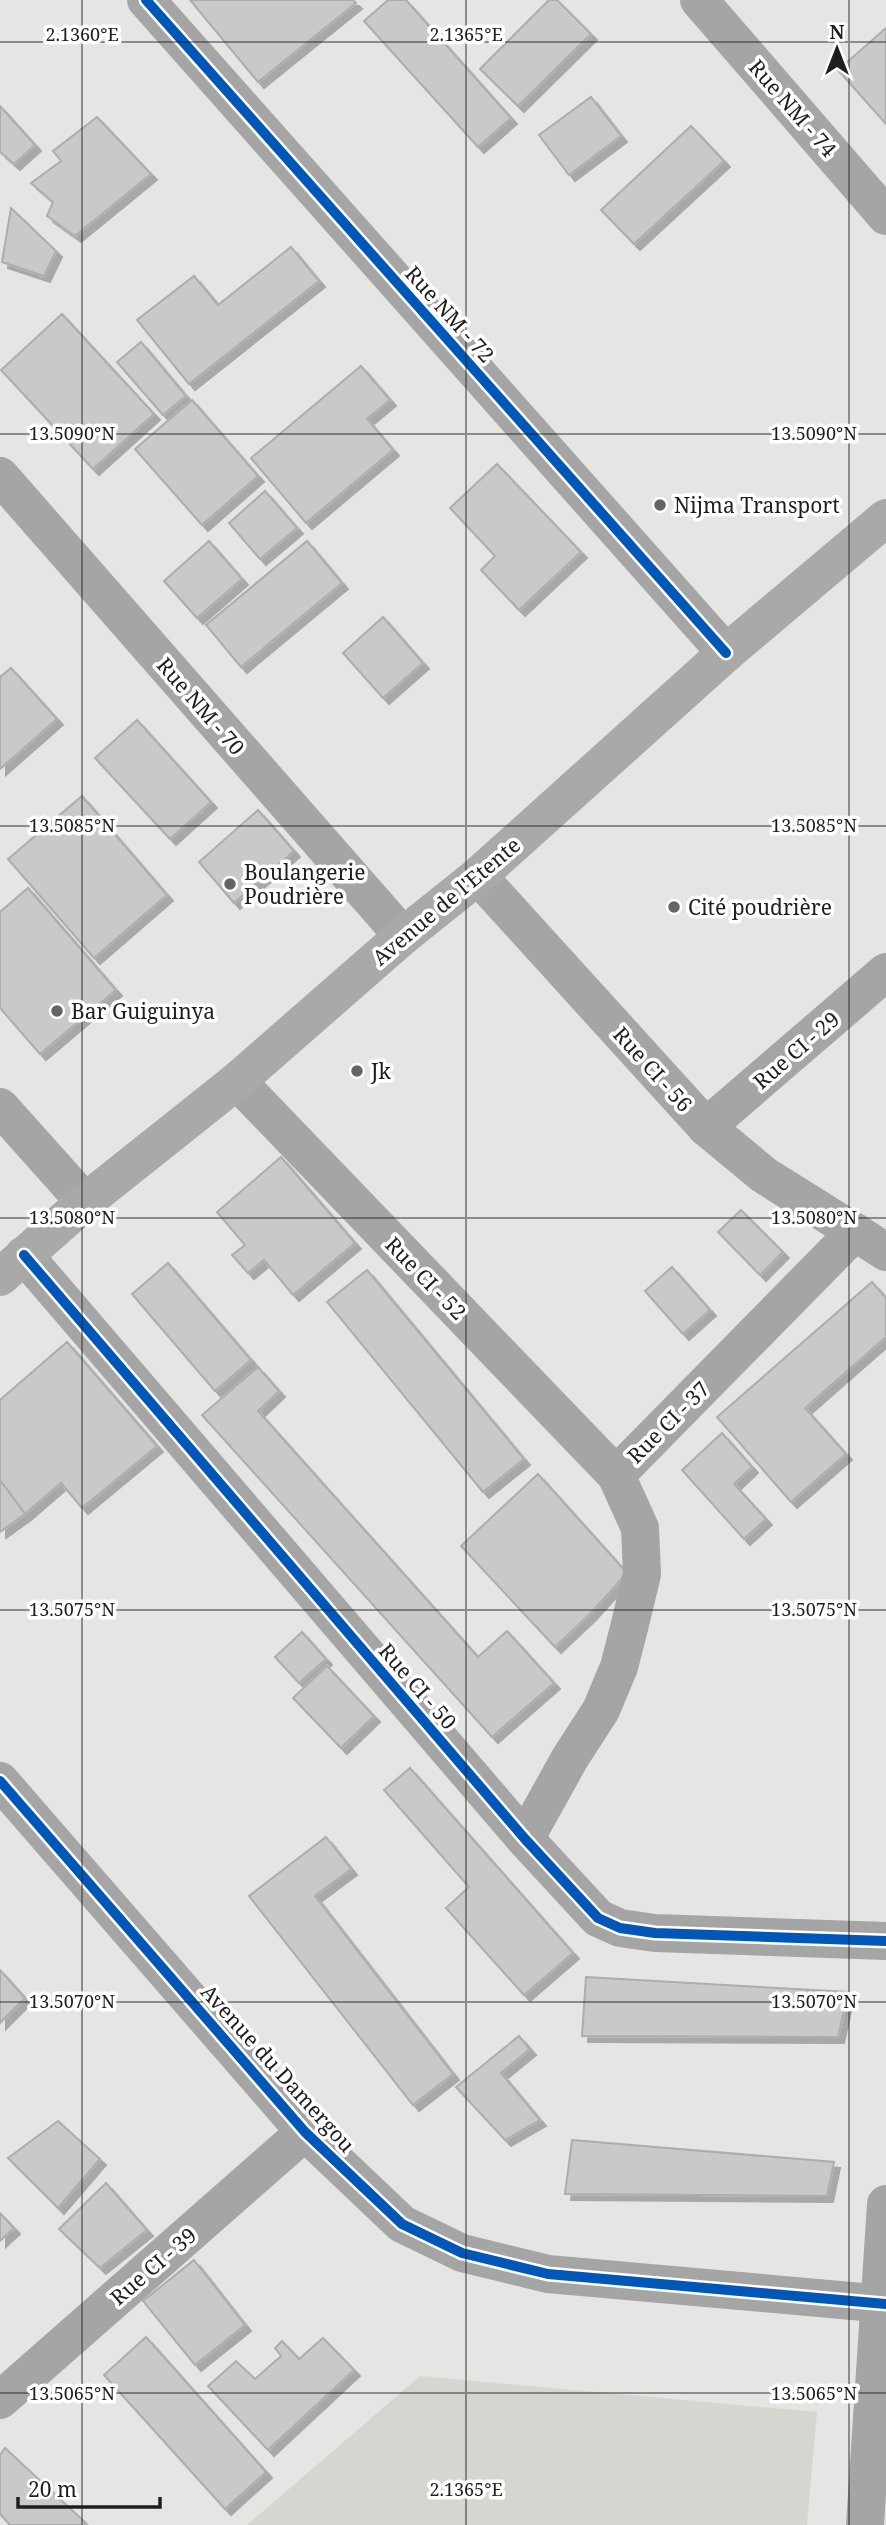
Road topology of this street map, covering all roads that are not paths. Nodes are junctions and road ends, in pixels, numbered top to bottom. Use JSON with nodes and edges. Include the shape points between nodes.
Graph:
{"nodes":[{"id":1,"x":146,"y":0,"type":"edge"},
{"id":2,"x":699,"y":0,"type":"edge"},
{"id":3,"x":886,"y":216,"type":"edge"},
{"id":4,"x":0,"y":476,"type":"edge"},
{"id":5,"x":886,"y":518,"type":"edge"},
{"id":6,"x":726,"y":653,"type":"junction"},
{"id":7,"x":478,"y":876,"type":"junction"},
{"id":8,"x":403,"y":936,"type":"junction"},
{"id":9,"x":886,"y":972,"type":"edge"},
{"id":10,"x":237,"y":1081,"type":"junction"},
{"id":11,"x":0,"y":1107,"type":"edge"},
{"id":12,"x":706,"y":1127,"type":"junction"},
{"id":13,"x":85,"y":1202,"type":"junction"},
{"id":14,"x":871,"y":1242,"type":"edge"},
{"id":15,"x":12,"y":1266,"type":"edge"},
{"id":16,"x":616,"y":1475,"type":"junction"},
{"id":17,"x":0,"y":1781,"type":"edge"},
{"id":18,"x":525,"y":1839,"type":"junction"},
{"id":19,"x":886,"y":1941,"type":"edge"},
{"id":20,"x":305,"y":2132,"type":"junction"},
{"id":21,"x":886,"y":2204,"type":"edge"},
{"id":22,"x":883,"y":2304,"type":"edge"},
{"id":23,"x":0,"y":2400,"type":"edge"},
{"id":24,"x":865,"y":2525,"type":"edge"}],
"edges":[{"from":1,"to":6,"type":"street","name":"Rue NM - 72"},
{"from":2,"to":3,"type":"street","name":"Rue NM - 74"},
{"from":4,"to":8,"type":"street","name":"Rue NM - 70"},
{"from":5,"to":6,"type":"main road","name":"Avenue de l'Etente"},
{"from":6,"to":7,"type":"main road","name":"Avenue de l'Etente"},
{"from":7,"to":8,"type":"main road","name":"Avenue de l'Etente"},
{"from":7,"to":12,"type":"street","name":"Rue CI - 56"},
{"from":8,"to":10,"type":"main road","name":"Avenue de l'Etente"},
{"from":9,"to":12,"type":"street","name":"Rue CI - 29"},
{"from":10,"to":13,"type":"main road","name":"Avenue de l'Etente"},
{"from":10,"to":16,"type":"street","name":"Rue CI - 52"},
{"from":11,"to":13,"type":"street"},
{"from":12,"to":14,"type":"street","name":"Rue CI - 56","via":[[764,1175]]},
{"from":13,"to":15,"type":"main road","name":"Avenue de l'Etente"},
{"from":14,"to":16,"type":"street","name":"Rue CI - 37"},
{"from":15,"to":18,"type":"street","name":"Rue CI - 50"},
{"from":16,"to":18,"type":"street","name":"Rue CI - 37","via":[[640,1528],[642,1574],[630,1624],[601,1710]]},
{"from":17,"to":20,"type":"street","name":"Avenue du Damergou"},
{"from":18,"to":19,"type":"street","name":"Rue CI - 50","via":[[598,1918],[620,1928]]},
{"from":20,"to":22,"type":"street","name":"Avenue du Damergou","via":[[402,2224],[463,2253],[548,2274]]},
{"from":20,"to":23,"type":"street","name":"Rue CI - 39"},
{"from":21,"to":22,"type":"street"},
{"from":22,"to":24,"type":"street"}]}
